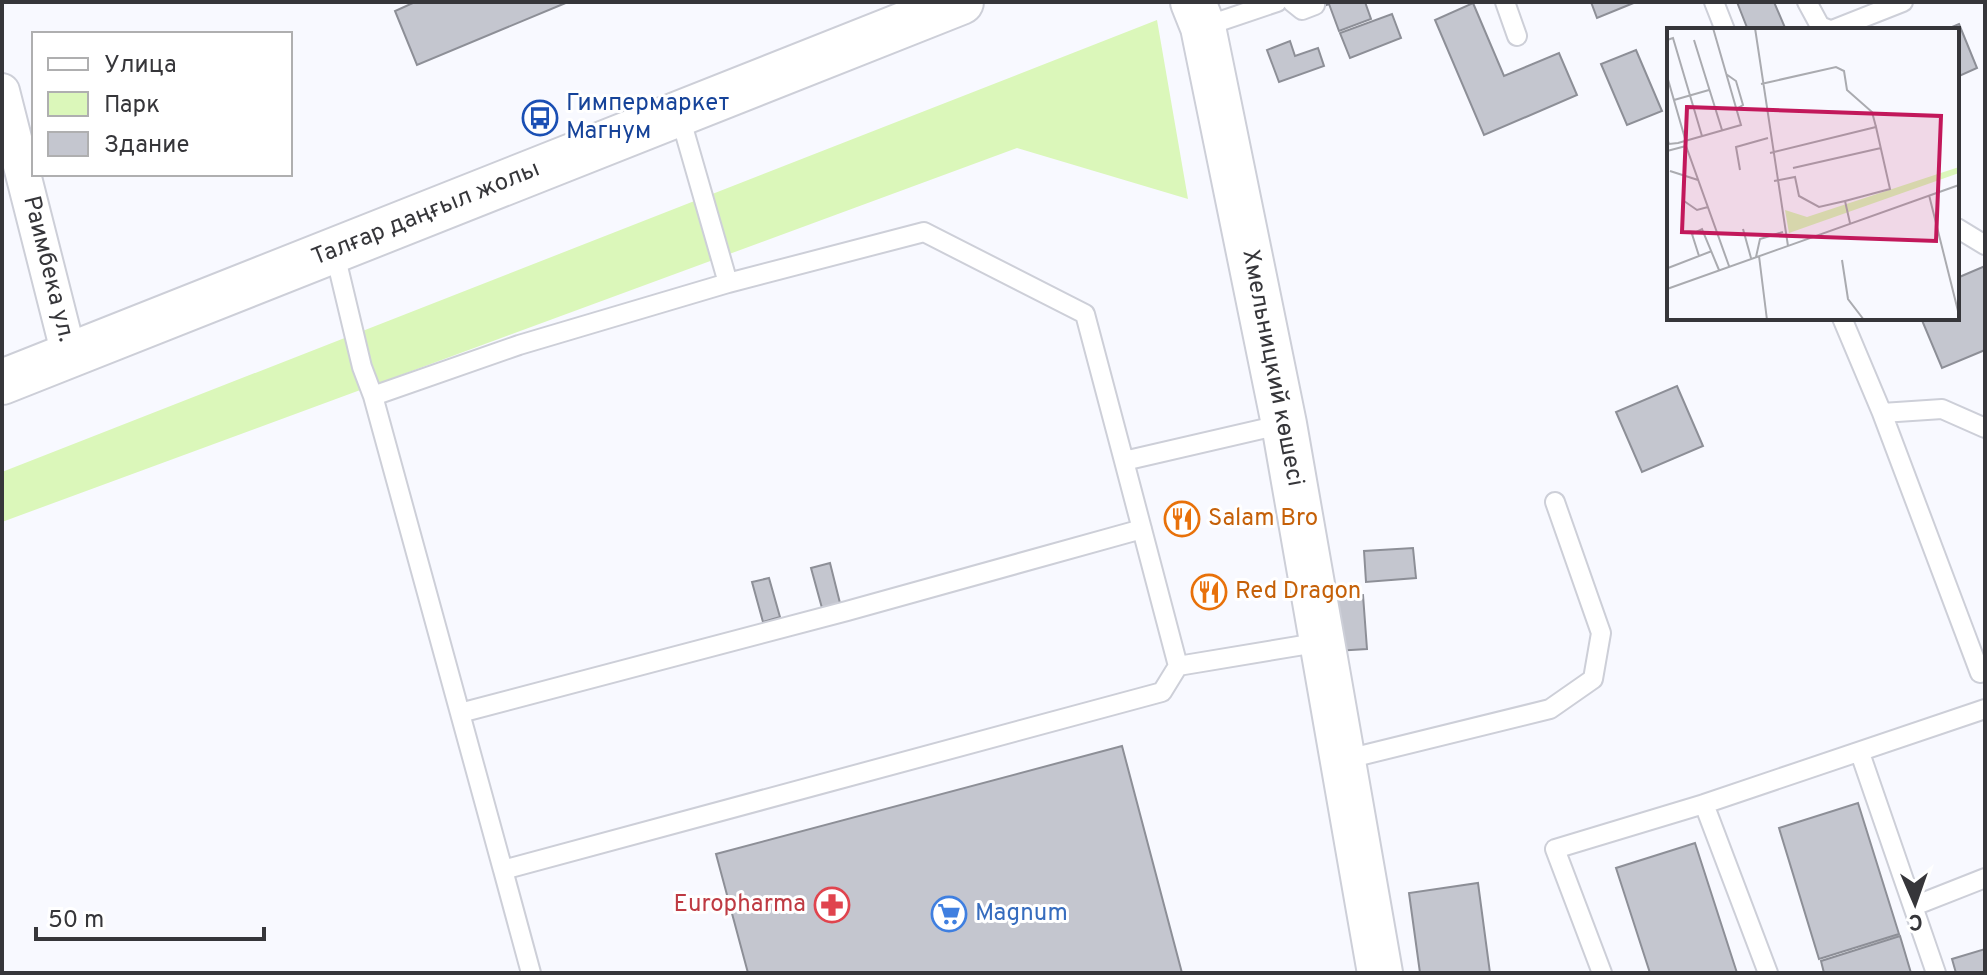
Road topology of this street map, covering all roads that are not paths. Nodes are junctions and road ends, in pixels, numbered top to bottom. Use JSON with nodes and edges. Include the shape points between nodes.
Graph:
{"nodes":[{"id":1,"x":961,"y":2,"type":"edge"},
{"id":2,"x":1277,"y":2,"type":"edge"},
{"id":3,"x":1292,"y":2,"type":"edge"},
{"id":4,"x":1505,"y":2,"type":"edge"},
{"id":5,"x":1714,"y":2,"type":"edge"},
{"id":6,"x":1807,"y":2,"type":"edge"},
{"id":7,"x":1903,"y":2,"type":"edge"},
{"id":8,"x":1315,"y":5,"type":"dead end"},
{"id":9,"x":1198,"y":14,"type":"edge"},
{"id":10,"x":1724,"y":28,"type":"edge"},
{"id":11,"x":1826,"y":28,"type":"edge"},
{"id":12,"x":1836,"y":28,"type":"edge"},
{"id":13,"x":1517,"y":36,"type":"dead end"},
{"id":14,"x":2,"y":91,"type":"edge"},
{"id":15,"x":679,"y":113,"type":"junction"},
{"id":16,"x":1959,"y":229,"type":"edge"},
{"id":17,"x":1985,"y":245,"type":"edge"},
{"id":18,"x":334,"y":250,"type":"junction"},
{"id":19,"x":728,"y":283,"type":"junction"},
{"id":20,"x":1843,"y":320,"type":"edge"},
{"id":21,"x":69,"y":355,"type":"junction"},
{"id":22,"x":2,"y":382,"type":"edge"},
{"id":23,"x":373,"y":396,"type":"junction"},
{"id":24,"x":1882,"y":413,"type":"junction"},
{"id":25,"x":1284,"y":424,"type":"junction"},
{"id":26,"x":1985,"y":428,"type":"edge"},
{"id":27,"x":1124,"y":461,"type":"junction"},
{"id":28,"x":1555,"y":502,"type":"dead end"},
{"id":29,"x":1142,"y":529,"type":"junction"},
{"id":30,"x":1322,"y":642,"type":"junction"},
{"id":31,"x":1178,"y":666,"type":"junction"},
{"id":32,"x":1982,"y":673,"type":"edge"},
{"id":33,"x":1985,"y":709,"type":"edge"},
{"id":34,"x":460,"y":713,"type":"junction"},
{"id":35,"x":1860,"y":753,"type":"junction"},
{"id":36,"x":1343,"y":760,"type":"junction"},
{"id":37,"x":1704,"y":804,"type":"junction"},
{"id":38,"x":503,"y":870,"type":"junction"},
{"id":39,"x":1985,"y":878,"type":"edge"},
{"id":40,"x":1914,"y":906,"type":"junction"},
{"id":41,"x":531,"y":973,"type":"edge"},
{"id":42,"x":1380,"y":973,"type":"edge"},
{"id":43,"x":1600,"y":973,"type":"edge"},
{"id":44,"x":1768,"y":973,"type":"edge"},
{"id":45,"x":1936,"y":973,"type":"edge"}],
"edges":[{"from":1,"to":15,"type":"main road","name":"Талғар даңғыл жолы"},
{"from":2,"to":9,"type":"lane"},
{"from":3,"to":8,"type":"lane","via":[[1302,10]]},
{"from":4,"to":13,"type":"lane"},
{"from":5,"to":10,"type":"lane"},
{"from":6,"to":11,"type":"lane"},
{"from":7,"to":12,"type":"lane"},
{"from":9,"to":25,"type":"main road","name":"Хмельницкий көшесі"},
{"from":14,"to":21,"type":"street","name":"Раимбека ул."},
{"from":15,"to":18,"type":"main road","name":"Талғар даңғыл жолы"},
{"from":15,"to":19,"type":"lane"},
{"from":16,"to":17,"type":"lane"},
{"from":18,"to":21,"type":"main road","name":"Талғар даңғыл жолы"},
{"from":18,"to":23,"type":"lane"},
{"from":19,"to":23,"type":"lane","via":[[519,345]]},
{"from":19,"to":27,"type":"lane","via":[[924,232],[1085,314]]},
{"from":20,"to":24,"type":"lane"},
{"from":21,"to":22,"type":"main road","name":"Талғар даңғыл жолы"},
{"from":23,"to":34,"type":"lane"},
{"from":24,"to":26,"type":"lane","via":[[1942,409]]},
{"from":24,"to":32,"type":"lane"},
{"from":25,"to":27,"type":"lane"},
{"from":25,"to":30,"type":"main road","name":"Хмельницкий көшесі"},
{"from":27,"to":29,"type":"lane"},
{"from":28,"to":36,"type":"lane","via":[[1601,633],[1593,679],[1550,709]]},
{"from":29,"to":31,"type":"lane"},
{"from":29,"to":34,"type":"lane"},
{"from":30,"to":31,"type":"lane"},
{"from":30,"to":36,"type":"main road","name":"Хмельницкий көшесі"},
{"from":31,"to":38,"type":"lane","via":[[1162,692]]},
{"from":32,"to":33,"type":"lane"},
{"from":33,"to":35,"type":"lane"},
{"from":34,"to":38,"type":"lane"},
{"from":35,"to":37,"type":"lane"},
{"from":35,"to":40,"type":"lane"},
{"from":36,"to":42,"type":"main road","name":"Хмельницкий көшесі"},
{"from":37,"to":43,"type":"lane","via":[[1555,849]]},
{"from":37,"to":44,"type":"lane"},
{"from":38,"to":41,"type":"lane"},
{"from":39,"to":40,"type":"lane"},
{"from":40,"to":45,"type":"lane"}]}
